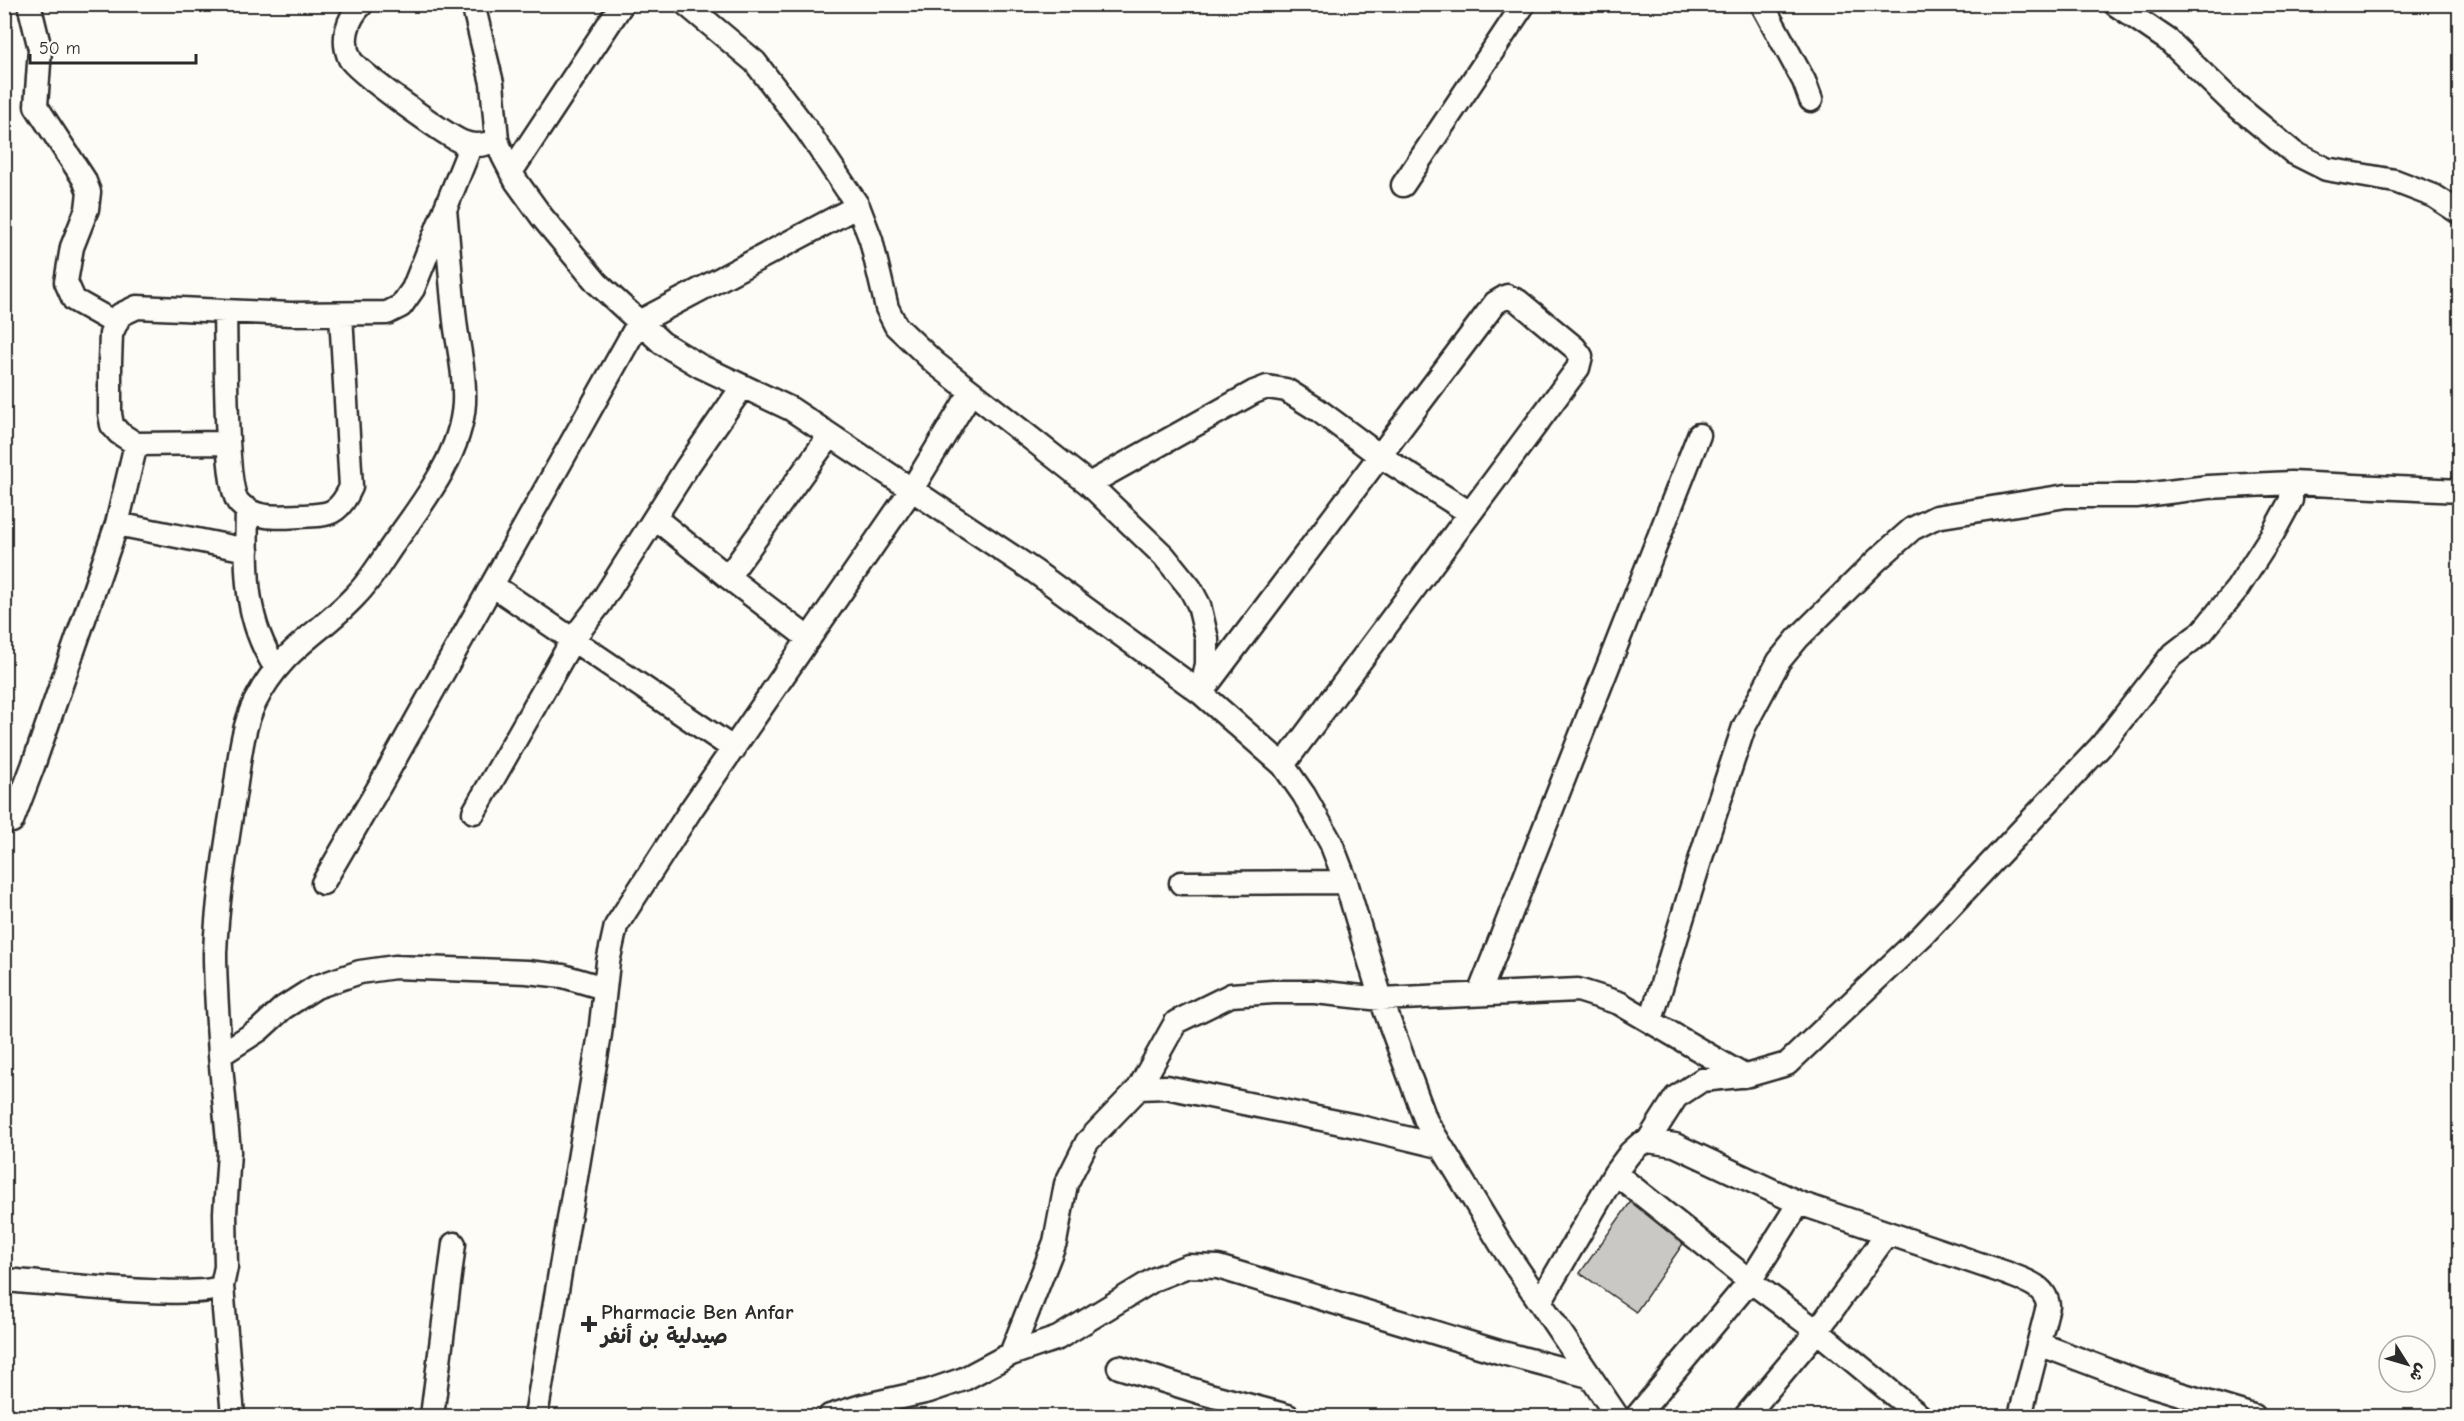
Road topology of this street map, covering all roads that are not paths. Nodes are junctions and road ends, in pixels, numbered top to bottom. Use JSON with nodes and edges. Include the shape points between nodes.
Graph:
{"nodes":[{"id":1,"x":29,"y":4,"type":"edge"},
{"id":2,"x":362,"y":4,"type":"edge"},
{"id":3,"x":473,"y":4,"type":"edge"},
{"id":4,"x":622,"y":4,"type":"edge"},
{"id":5,"x":686,"y":4,"type":"edge"},
{"id":6,"x":1524,"y":4,"type":"edge"},
{"id":7,"x":1762,"y":4,"type":"edge"},
{"id":8,"x":2115,"y":4,"type":"edge"},
{"id":9,"x":1811,"y":100,"type":"dead end"},
{"id":10,"x":497,"y":140,"type":"junction"},
{"id":11,"x":471,"y":145,"type":"junction"},
{"id":12,"x":511,"y":172,"type":"junction"},
{"id":13,"x":1403,"y":185,"type":"dead end"},
{"id":14,"x":858,"y":206,"type":"junction"},
{"id":15,"x":445,"y":209,"type":"junction"},
{"id":16,"x":2460,"y":213,"type":"edge"},
{"id":17,"x":225,"y":311,"type":"junction"},
{"id":18,"x":341,"y":315,"type":"junction"},
{"id":19,"x":639,"y":322,"type":"junction"},
{"id":20,"x":115,"y":323,"type":"junction"},
{"id":21,"x":743,"y":386,"type":"junction"},
{"id":22,"x":971,"y":392,"type":"junction"},
{"id":23,"x":830,"y":435,"type":"junction"},
{"id":24,"x":1699,"y":435,"type":"dead end"},
{"id":25,"x":228,"y":443,"type":"junction"},
{"id":26,"x":136,"y":444,"type":"junction"},
{"id":27,"x":1380,"y":456,"type":"junction"},
{"id":28,"x":2291,"y":483,"type":"junction"},
{"id":29,"x":1089,"y":484,"type":"junction"},
{"id":30,"x":912,"y":489,"type":"junction"},
{"id":31,"x":2460,"y":490,"type":"edge"},
{"id":32,"x":248,"y":509,"type":"junction"},
{"id":33,"x":1470,"y":513,"type":"junction"},
{"id":34,"x":655,"y":518,"type":"junction"},
{"id":35,"x":117,"y":524,"type":"junction"},
{"id":36,"x":247,"y":550,"type":"junction"},
{"id":37,"x":728,"y":577,"type":"junction"},
{"id":38,"x":492,"y":585,"type":"junction"},
{"id":39,"x":573,"y":639,"type":"junction"},
{"id":40,"x":809,"y":639,"type":"junction"},
{"id":41,"x":276,"y":668,"type":"junction"},
{"id":42,"x":1201,"y":693,"type":"junction"},
{"id":43,"x":734,"y":748,"type":"junction"},
{"id":44,"x":1282,"y":765,"type":"junction"},
{"id":45,"x":474,"y":812,"type":"dead end"},
{"id":46,"x":12,"y":822,"type":"dead end"},
{"id":47,"x":1346,"y":882,"type":"junction"},
{"id":48,"x":324,"y":883,"type":"dead end"},
{"id":49,"x":1180,"y":883,"type":"dead end"},
{"id":50,"x":604,"y":988,"type":"junction"},
{"id":51,"x":1479,"y":994,"type":"junction"},
{"id":52,"x":1381,"y":999,"type":"junction"},
{"id":53,"x":1651,"y":1020,"type":"junction"},
{"id":54,"x":220,"y":1055,"type":"junction"},
{"id":55,"x":1744,"y":1076,"type":"junction"},
{"id":56,"x":1139,"y":1088,"type":"junction"},
{"id":57,"x":1647,"y":1141,"type":"junction"},
{"id":58,"x":1439,"y":1146,"type":"junction"},
{"id":59,"x":1615,"y":1173,"type":"junction"},
{"id":60,"x":1799,"y":1203,"type":"junction"},
{"id":61,"x":1887,"y":1234,"type":"junction"},
{"id":62,"x":454,"y":1244,"type":"dead end"},
{"id":63,"x":4,"y":1280,"type":"edge"},
{"id":64,"x":1750,"y":1281,"type":"junction"},
{"id":65,"x":222,"y":1286,"type":"junction"},
{"id":66,"x":1540,"y":1300,"type":"junction"},
{"id":67,"x":1817,"y":1331,"type":"junction"},
{"id":68,"x":2039,"y":1344,"type":"junction"},
{"id":69,"x":1011,"y":1354,"type":"junction"},
{"id":70,"x":1119,"y":1367,"type":"dead end"},
{"id":71,"x":1589,"y":1376,"type":"junction"},
{"id":72,"x":233,"y":1416,"type":"edge"},
{"id":73,"x":432,"y":1416,"type":"edge"},
{"id":74,"x":536,"y":1416,"type":"edge"},
{"id":75,"x":830,"y":1416,"type":"edge"},
{"id":76,"x":1288,"y":1416,"type":"edge"},
{"id":77,"x":1617,"y":1416,"type":"edge"},
{"id":78,"x":1637,"y":1416,"type":"edge"},
{"id":79,"x":1746,"y":1416,"type":"edge"},
{"id":80,"x":1920,"y":1416,"type":"edge"},
{"id":81,"x":2020,"y":1416,"type":"edge"},
{"id":82,"x":2253,"y":1416,"type":"edge"}],
"edges":[{"from":1,"to":20,"type":"street","via":[[40,49],[36,106],[84,178],[89,192],[66,282],[74,300]]},
{"from":2,"to":11,"type":"street","via":[[348,24],[345,41],[351,61],[368,78],[453,137]]},
{"from":3,"to":10,"type":"street","via":[[492,83]]},
{"from":4,"to":12,"type":"street"},
{"from":5,"to":14,"type":"street","via":[[755,62]]},
{"from":6,"to":13,"type":"street"},
{"from":7,"to":9,"type":"street"},
{"from":8,"to":16,"type":"street","via":[[2168,40],[2232,102],[2294,153],[2326,169],[2395,181],[2434,196]]},
{"from":10,"to":11,"type":"street"},
{"from":10,"to":12,"type":"street"},
{"from":11,"to":15,"type":"street"},
{"from":12,"to":19,"type":"street","via":[[585,269]]},
{"from":14,"to":19,"type":"street"},
{"from":14,"to":22,"type":"street","via":[[871,240],[890,317],[910,340]]},
{"from":15,"to":18,"type":"street","via":[[421,273],[401,306],[387,313]]},
{"from":15,"to":41,"type":"street","via":[[464,405],[451,453],[407,525],[358,592]]},
{"from":17,"to":18,"type":"street"},
{"from":17,"to":20,"type":"street","via":[[137,308],[120,315]]},
{"from":17,"to":25,"type":"street"},
{"from":18,"to":32,"type":"street","via":[[351,487],[346,498],[328,515],[262,516]]},
{"from":19,"to":21,"type":"street","via":[[700,366]]},
{"from":19,"to":38,"type":"street"},
{"from":20,"to":26,"type":"street","via":[[111,334],[110,414],[112,425]]},
{"from":21,"to":23,"type":"street","via":[[790,409]]},
{"from":21,"to":34,"type":"street"},
{"from":22,"to":29,"type":"street"},
{"from":22,"to":30,"type":"street"},
{"from":23,"to":30,"type":"street"},
{"from":23,"to":37,"type":"street"},
{"from":24,"to":51,"type":"street"},
{"from":25,"to":26,"type":"street"},
{"from":25,"to":32,"type":"street","via":[[233,493]]},
{"from":26,"to":35,"type":"street"},
{"from":27,"to":29,"type":"street","via":[[1286,390],[1267,387]]},
{"from":27,"to":33,"type":"street"},
{"from":27,"to":33,"type":"street","via":[[1495,303],[1507,296],[1518,302],[1581,356],[1578,368]]},
{"from":27,"to":42,"type":"street"},
{"from":28,"to":31,"type":"street"},
{"from":28,"to":53,"type":"street","via":[[2136,496],[2066,496],[1936,517],[1912,529],[1876,560],[1779,661],[1744,727]]},
{"from":28,"to":55,"type":"street","via":[[2291,500],[2237,589],[2202,632],[2171,656],[2101,746],[1923,935],[1787,1064]]},
{"from":29,"to":42,"type":"street","via":[[1164,556],[1190,588],[1204,621],[1207,664]]},
{"from":30,"to":40,"type":"street"},
{"from":30,"to":42,"type":"street","via":[[1034,571]]},
{"from":32,"to":36,"type":"street"},
{"from":33,"to":44,"type":"street"},
{"from":34,"to":37,"type":"street"},
{"from":34,"to":39,"type":"street"},
{"from":35,"to":36,"type":"street"},
{"from":35,"to":46,"type":"street"},
{"from":36,"to":41,"type":"street","via":[[246,579],[254,618],[264,649]]},
{"from":37,"to":40,"type":"street"},
{"from":38,"to":39,"type":"street"},
{"from":38,"to":48,"type":"street"},
{"from":39,"to":43,"type":"street"},
{"from":39,"to":45,"type":"street"},
{"from":40,"to":43,"type":"street"},
{"from":41,"to":54,"type":"street","via":[[254,704],[247,726],[223,870],[215,952]]},
{"from":42,"to":44,"type":"street"},
{"from":43,"to":50,"type":"street","via":[[616,926]]},
{"from":44,"to":47,"type":"street","via":[[1331,843]]},
{"from":47,"to":49,"type":"street"},
{"from":47,"to":52,"type":"street"},
{"from":50,"to":54,"type":"street","via":[[563,976],[527,972],[395,967],[360,972],[316,987]]},
{"from":50,"to":74,"type":"street","via":[[600,1034]]},
{"from":51,"to":52,"type":"street"},
{"from":51,"to":53,"type":"street","via":[[1578,990],[1619,1003]]},
{"from":52,"to":56,"type":"street","via":[[1315,992],[1231,995],[1176,1022]]},
{"from":52,"to":58,"type":"street"},
{"from":53,"to":55,"type":"street"},
{"from":54,"to":65,"type":"street","via":[[229,1152],[226,1267]]},
{"from":55,"to":57,"type":"street","via":[[1702,1080],[1676,1097]]},
{"from":56,"to":58,"type":"street","via":[[1166,1087]]},
{"from":56,"to":69,"type":"street","via":[[1087,1142],[1066,1184],[1055,1242]]},
{"from":57,"to":59,"type":"street","via":[[1630,1153]]},
{"from":57,"to":60,"type":"street","via":[[1675,1145]]},
{"from":58,"to":66,"type":"street"},
{"from":59,"to":64,"type":"street"},
{"from":59,"to":66,"type":"street"},
{"from":60,"to":61,"type":"street"},
{"from":60,"to":64,"type":"street"},
{"from":61,"to":67,"type":"street"},
{"from":61,"to":68,"type":"street","via":[[2006,1273],[2041,1289],[2048,1306]]},
{"from":62,"to":73,"type":"street"},
{"from":63,"to":65,"type":"street","via":[[201,1292]]},
{"from":64,"to":67,"type":"street"},
{"from":64,"to":78,"type":"street"},
{"from":65,"to":72,"type":"street"},
{"from":66,"to":71,"type":"street"},
{"from":67,"to":79,"type":"street"},
{"from":67,"to":80,"type":"street"},
{"from":68,"to":81,"type":"street"},
{"from":68,"to":82,"type":"street","via":[[2134,1380]]},
{"from":69,"to":71,"type":"street","via":[[1058,1338],[1155,1279],[1198,1266],[1218,1267]]},
{"from":69,"to":75,"type":"street","via":[[938,1388]]},
{"from":70,"to":76,"type":"street"},
{"from":71,"to":77,"type":"street"}]}
